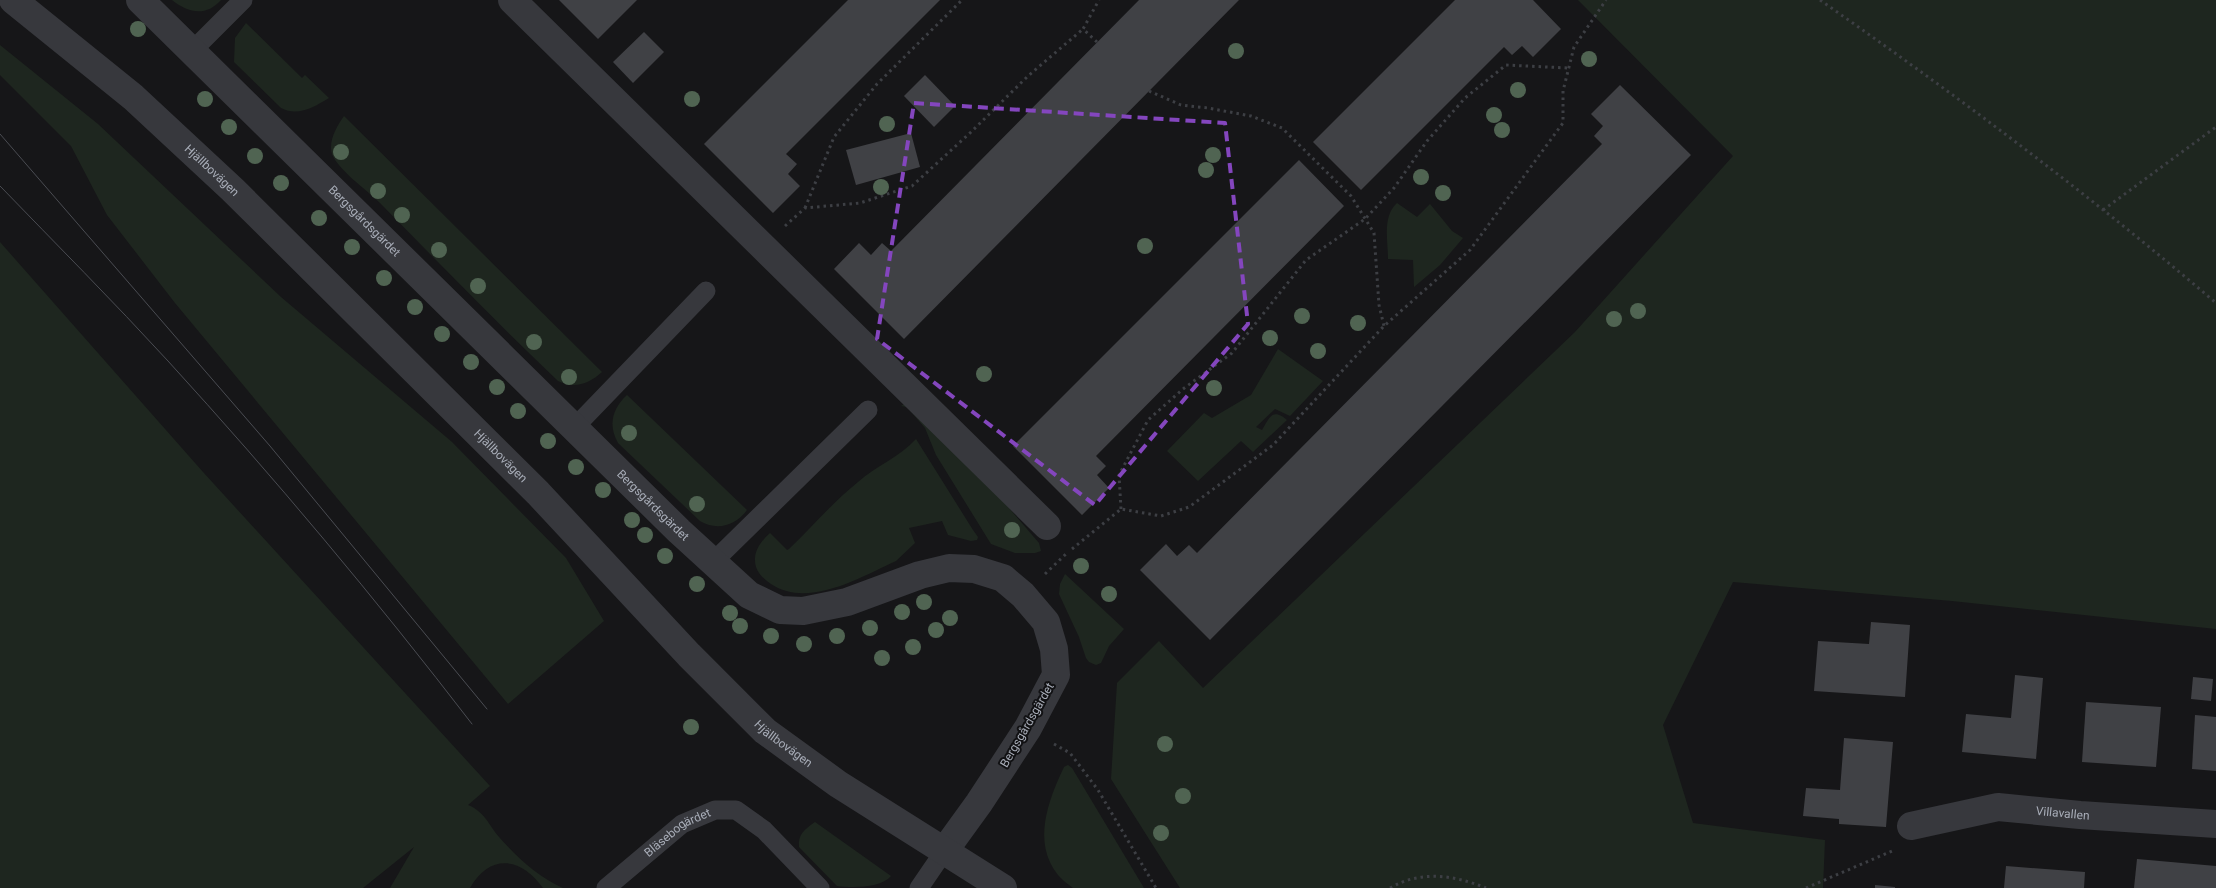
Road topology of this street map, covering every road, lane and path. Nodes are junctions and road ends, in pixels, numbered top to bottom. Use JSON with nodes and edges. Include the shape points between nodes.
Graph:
{"nodes":[{"id":1,"x":13,"y":0,"type":"edge"},
{"id":2,"x":140,"y":0,"type":"edge"},
{"id":3,"x":243,"y":0,"type":"edge"},
{"id":4,"x":512,"y":0,"type":"edge"},
{"id":5,"x":962,"y":0,"type":"edge"},
{"id":6,"x":1099,"y":0,"type":"edge"},
{"id":7,"x":1606,"y":0,"type":"edge"},
{"id":8,"x":1820,"y":0,"type":"edge"},
{"id":9,"x":1083,"y":29,"type":"junction"},
{"id":10,"x":1097,"y":42,"type":"dead end"},
{"id":11,"x":192,"y":51,"type":"junction"},
{"id":12,"x":1568,"y":68,"type":"junction"},
{"id":13,"x":1149,"y":90,"type":"dead end"},
{"id":14,"x":2216,"y":127,"type":"edge"},
{"id":15,"x":805,"y":208,"type":"junction"},
{"id":16,"x":2103,"y":210,"type":"junction"},
{"id":17,"x":1365,"y":219,"type":"junction"},
{"id":18,"x":762,"y":246,"type":"junction"},
{"id":19,"x":706,"y":291,"type":"dead end"},
{"id":20,"x":2216,"y":304,"type":"edge"},
{"id":21,"x":1384,"y":326,"type":"junction"},
{"id":22,"x":868,"y":410,"type":"dead end"},
{"id":23,"x":574,"y":428,"type":"junction"},
{"id":24,"x":1121,"y":509,"type":"junction"},
{"id":25,"x":1047,"y":526,"type":"joint"},
{"id":26,"x":713,"y":562,"type":"junction"},
{"id":27,"x":1028,"y":728,"type":"junction"},
{"id":28,"x":2216,"y":824,"type":"edge"},
{"id":29,"x":1911,"y":826,"type":"joint"},
{"id":30,"x":944,"y":850,"type":"junction"},
{"id":31,"x":606,"y":888,"type":"edge"},
{"id":32,"x":820,"y":888,"type":"edge"},
{"id":33,"x":919,"y":888,"type":"edge"},
{"id":34,"x":1004,"y":888,"type":"edge"},
{"id":35,"x":1156,"y":888,"type":"edge"},
{"id":36,"x":1390,"y":888,"type":"edge"},
{"id":37,"x":1486,"y":888,"type":"edge"},
{"id":38,"x":1806,"y":888,"type":"edge"}],
"edges":[{"from":1,"to":30,"type":"street","name":"Hjällbovägen","via":[[133,97],[234,190],[538,493],[689,655],[765,731],[838,784]]},
{"from":2,"to":11,"type":"street","name":"Bergsgårdsgärdet"},
{"from":3,"to":11,"type":"lane"},
{"from":4,"to":18,"type":"street"},
{"from":5,"to":15,"type":"path","via":[[877,84],[834,137]]},
{"from":6,"to":9,"type":"path"},
{"from":7,"to":12,"type":"path","via":[[1574,47]]},
{"from":8,"to":16,"type":"path"},
{"from":9,"to":10,"type":"path"},
{"from":9,"to":15,"type":"path","via":[[1028,76],[912,186],[860,203]]},
{"from":11,"to":23,"type":"street","name":"Bergsgårdsgärdet"},
{"from":12,"to":17,"type":"path","via":[[1506,65],[1465,98],[1427,141],[1394,188]]},
{"from":12,"to":21,"type":"path","via":[[1563,91],[1563,123],[1470,250]]},
{"from":13,"to":17,"type":"path","via":[[1181,105],[1251,116],[1282,128],[1351,196]]},
{"from":14,"to":16,"type":"path"},
{"from":15,"to":18,"type":"path"},
{"from":16,"to":20,"type":"path"},
{"from":17,"to":21,"type":"path","via":[[1374,233],[1378,305]]},
{"from":17,"to":24,"type":"path","via":[[1306,260],[1232,353],[1148,420],[1119,475]]},
{"from":18,"to":25,"type":"street"},
{"from":19,"to":23,"type":"lane"},
{"from":21,"to":24,"type":"path","via":[[1273,445],[1189,507],[1161,516]]},
{"from":22,"to":26,"type":"lane"},
{"from":23,"to":26,"type":"street","name":"Bergsgårdsgärdet"},
{"from":24,"to":25,"type":"path","via":[[1070,550]]},
{"from":26,"to":27,"type":"street","name":"Bergsgårdsgärdet","via":[[749,594],[780,610],[803,611],[847,602],[920,575],[949,568],[974,569],[1003,578],[1046,622],[1054,649],[1056,675]]},
{"from":27,"to":30,"type":"street","name":"Bergsgårdsgärdet","via":[[979,804]]},
{"from":27,"to":35,"type":"path","via":[[1070,753],[1098,790]]},
{"from":28,"to":29,"type":"street","name":"Villavallen","via":[[1998,807]]},
{"from":29,"to":38,"type":"path","via":[[1900,848]]},
{"from":30,"to":33,"type":"lane"},
{"from":30,"to":34,"type":"street","name":"Hjällbovägen"},
{"from":31,"to":32,"type":"lane","name":"Bläsebogärdet","via":[[682,824],[715,810],[736,810],[764,830]]},
{"from":36,"to":37,"type":"path","via":[[1425,876],[1444,876]]}]}
